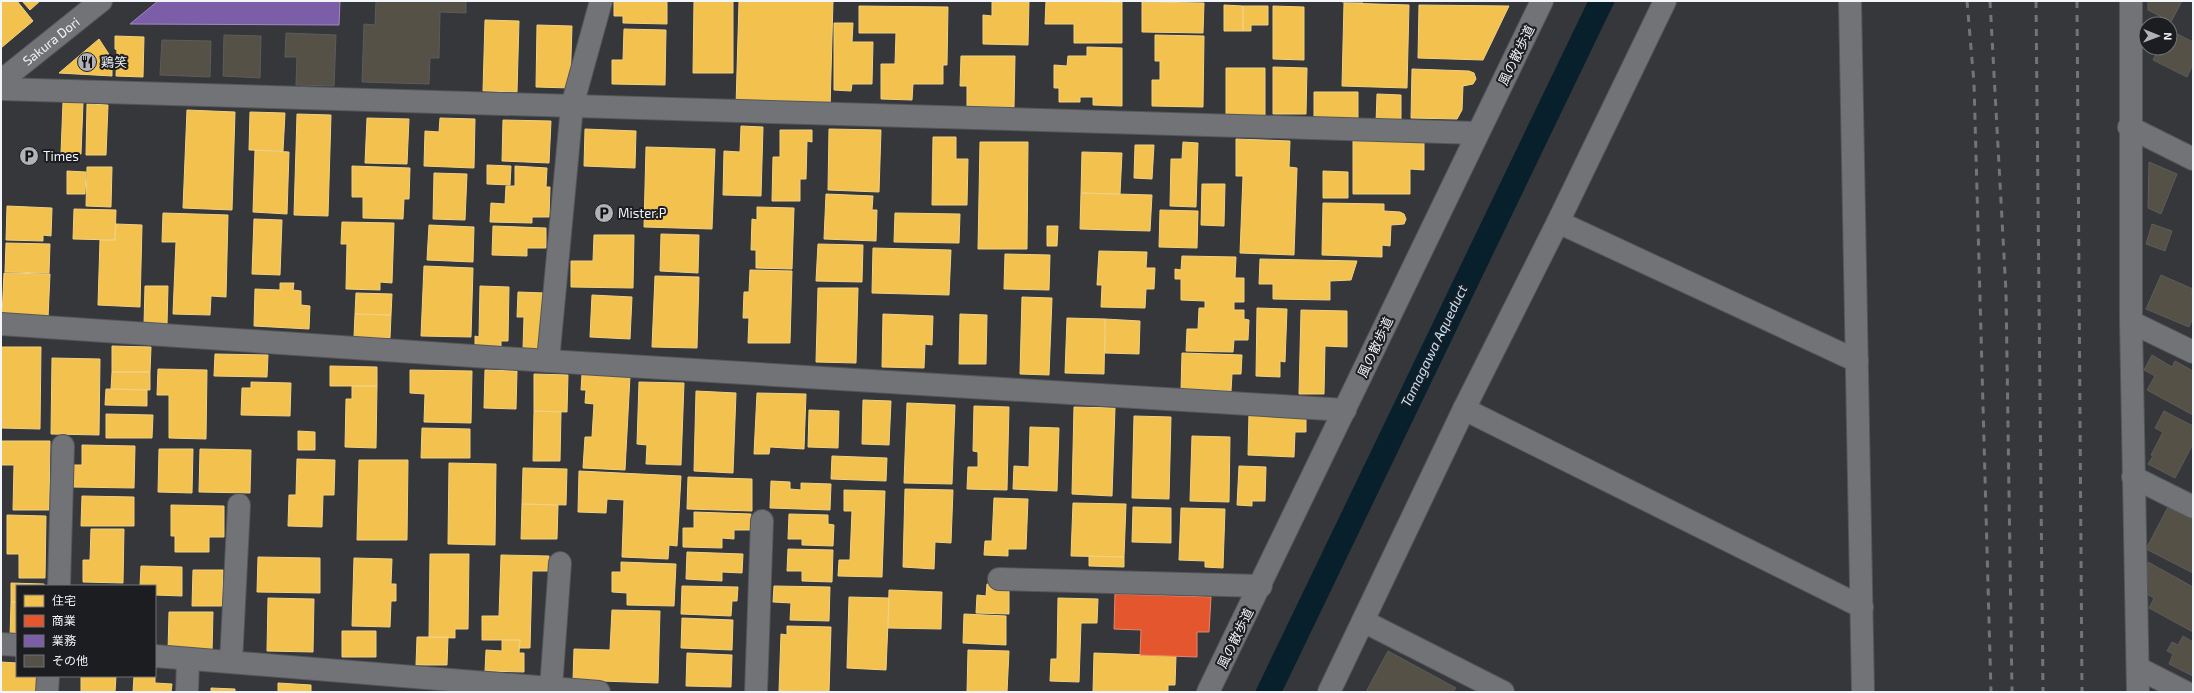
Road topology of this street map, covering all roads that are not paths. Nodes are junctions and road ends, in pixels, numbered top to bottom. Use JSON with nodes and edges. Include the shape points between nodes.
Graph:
{"nodes":[{"id":1,"x":101,"y":1,"type":"edge"},
{"id":2,"x":601,"y":1,"type":"edge"},
{"id":3,"x":1542,"y":1,"type":"edge"},
{"id":4,"x":1665,"y":1,"type":"edge"},
{"id":5,"x":1850,"y":1,"type":"edge"},
{"id":6,"x":2131,"y":1,"type":"edge"},
{"id":7,"x":1,"y":81,"type":"edge"},
{"id":8,"x":1,"y":89,"type":"edge"},
{"id":9,"x":572,"y":106,"type":"junction"},
{"id":10,"x":2129,"y":127,"type":"junction"},
{"id":11,"x":1477,"y":133,"type":"junction"},
{"id":12,"x":2193,"y":159,"type":"edge"},
{"id":13,"x":1558,"y":222,"type":"junction"},
{"id":14,"x":2131,"y":322,"type":"junction"},
{"id":15,"x":1,"y":324,"type":"edge"},
{"id":16,"x":2193,"y":352,"type":"edge"},
{"id":17,"x":548,"y":361,"type":"junction"},
{"id":18,"x":1857,"y":361,"type":"junction"},
{"id":19,"x":1464,"y":409,"type":"junction"},
{"id":20,"x":1345,"y":410,"type":"junction"},
{"id":21,"x":63,"y":446,"type":"dead end"},
{"id":22,"x":2134,"y":477,"type":"junction"},
{"id":23,"x":239,"y":505,"type":"dead end"},
{"id":24,"x":2193,"y":507,"type":"edge"},
{"id":25,"x":762,"y":521,"type":"dead end"},
{"id":26,"x":560,"y":563,"type":"dead end"},
{"id":27,"x":999,"y":579,"type":"dead end"},
{"id":28,"x":59,"y":585,"type":"edge"},
{"id":29,"x":1261,"y":586,"type":"junction"},
{"id":30,"x":1862,"y":607,"type":"junction"},
{"id":31,"x":1363,"y":621,"type":"junction"},
{"id":32,"x":1,"y":644,"type":"edge"},
{"id":33,"x":16,"y":645,"type":"edge"},
{"id":34,"x":156,"y":656,"type":"edge"},
{"id":35,"x":188,"y":659,"type":"junction"},
{"id":36,"x":231,"y":662,"type":"junction"},
{"id":37,"x":2138,"y":668,"type":"junction"},
{"id":38,"x":48,"y":677,"type":"edge"},
{"id":39,"x":551,"y":688,"type":"junction"},
{"id":40,"x":47,"y":692,"type":"edge"},
{"id":41,"x":187,"y":692,"type":"edge"},
{"id":42,"x":599,"y":692,"type":"edge"},
{"id":43,"x":756,"y":692,"type":"edge"},
{"id":44,"x":1208,"y":692,"type":"edge"},
{"id":45,"x":1329,"y":692,"type":"edge"},
{"id":46,"x":1503,"y":692,"type":"edge"},
{"id":47,"x":1863,"y":692,"type":"edge"},
{"id":48,"x":2138,"y":692,"type":"edge"},
{"id":49,"x":2185,"y":692,"type":"edge"}],
"edges":[{"from":1,"to":7,"type":"street","name":"Sakura Dori"},
{"from":2,"to":9,"type":"street"},
{"from":3,"to":11,"type":"street","name":"風の散歩道"},
{"from":4,"to":13,"type":"street"},
{"from":5,"to":18,"type":"street"},
{"from":6,"to":10,"type":"street"},
{"from":8,"to":9,"type":"street"},
{"from":9,"to":11,"type":"street"},
{"from":9,"to":17,"type":"street"},
{"from":10,"to":12,"type":"street"},
{"from":10,"to":14,"type":"street"},
{"from":11,"to":20,"type":"street","name":"風の散歩道"},
{"from":13,"to":18,"type":"street"},
{"from":13,"to":19,"type":"street"},
{"from":14,"to":16,"type":"street"},
{"from":14,"to":22,"type":"street"},
{"from":15,"to":17,"type":"street"},
{"from":17,"to":20,"type":"street"},
{"from":18,"to":30,"type":"street"},
{"from":19,"to":30,"type":"street"},
{"from":19,"to":31,"type":"street"},
{"from":20,"to":29,"type":"street","name":"風の散歩道"},
{"from":21,"to":28,"type":"street"},
{"from":22,"to":24,"type":"street"},
{"from":22,"to":37,"type":"street"},
{"from":23,"to":36,"type":"street"},
{"from":25,"to":43,"type":"street"},
{"from":26,"to":39,"type":"street"},
{"from":27,"to":29,"type":"street"},
{"from":29,"to":44,"type":"street","name":"風の散歩道"},
{"from":30,"to":47,"type":"street"},
{"from":31,"to":45,"type":"street"},
{"from":31,"to":46,"type":"street"},
{"from":32,"to":33,"type":"street"},
{"from":34,"to":35,"type":"street"},
{"from":35,"to":36,"type":"street"},
{"from":35,"to":41,"type":"street"},
{"from":36,"to":39,"type":"street"},
{"from":37,"to":48,"type":"street"},
{"from":37,"to":49,"type":"street"},
{"from":38,"to":40,"type":"street"},
{"from":39,"to":42,"type":"street"}]}
